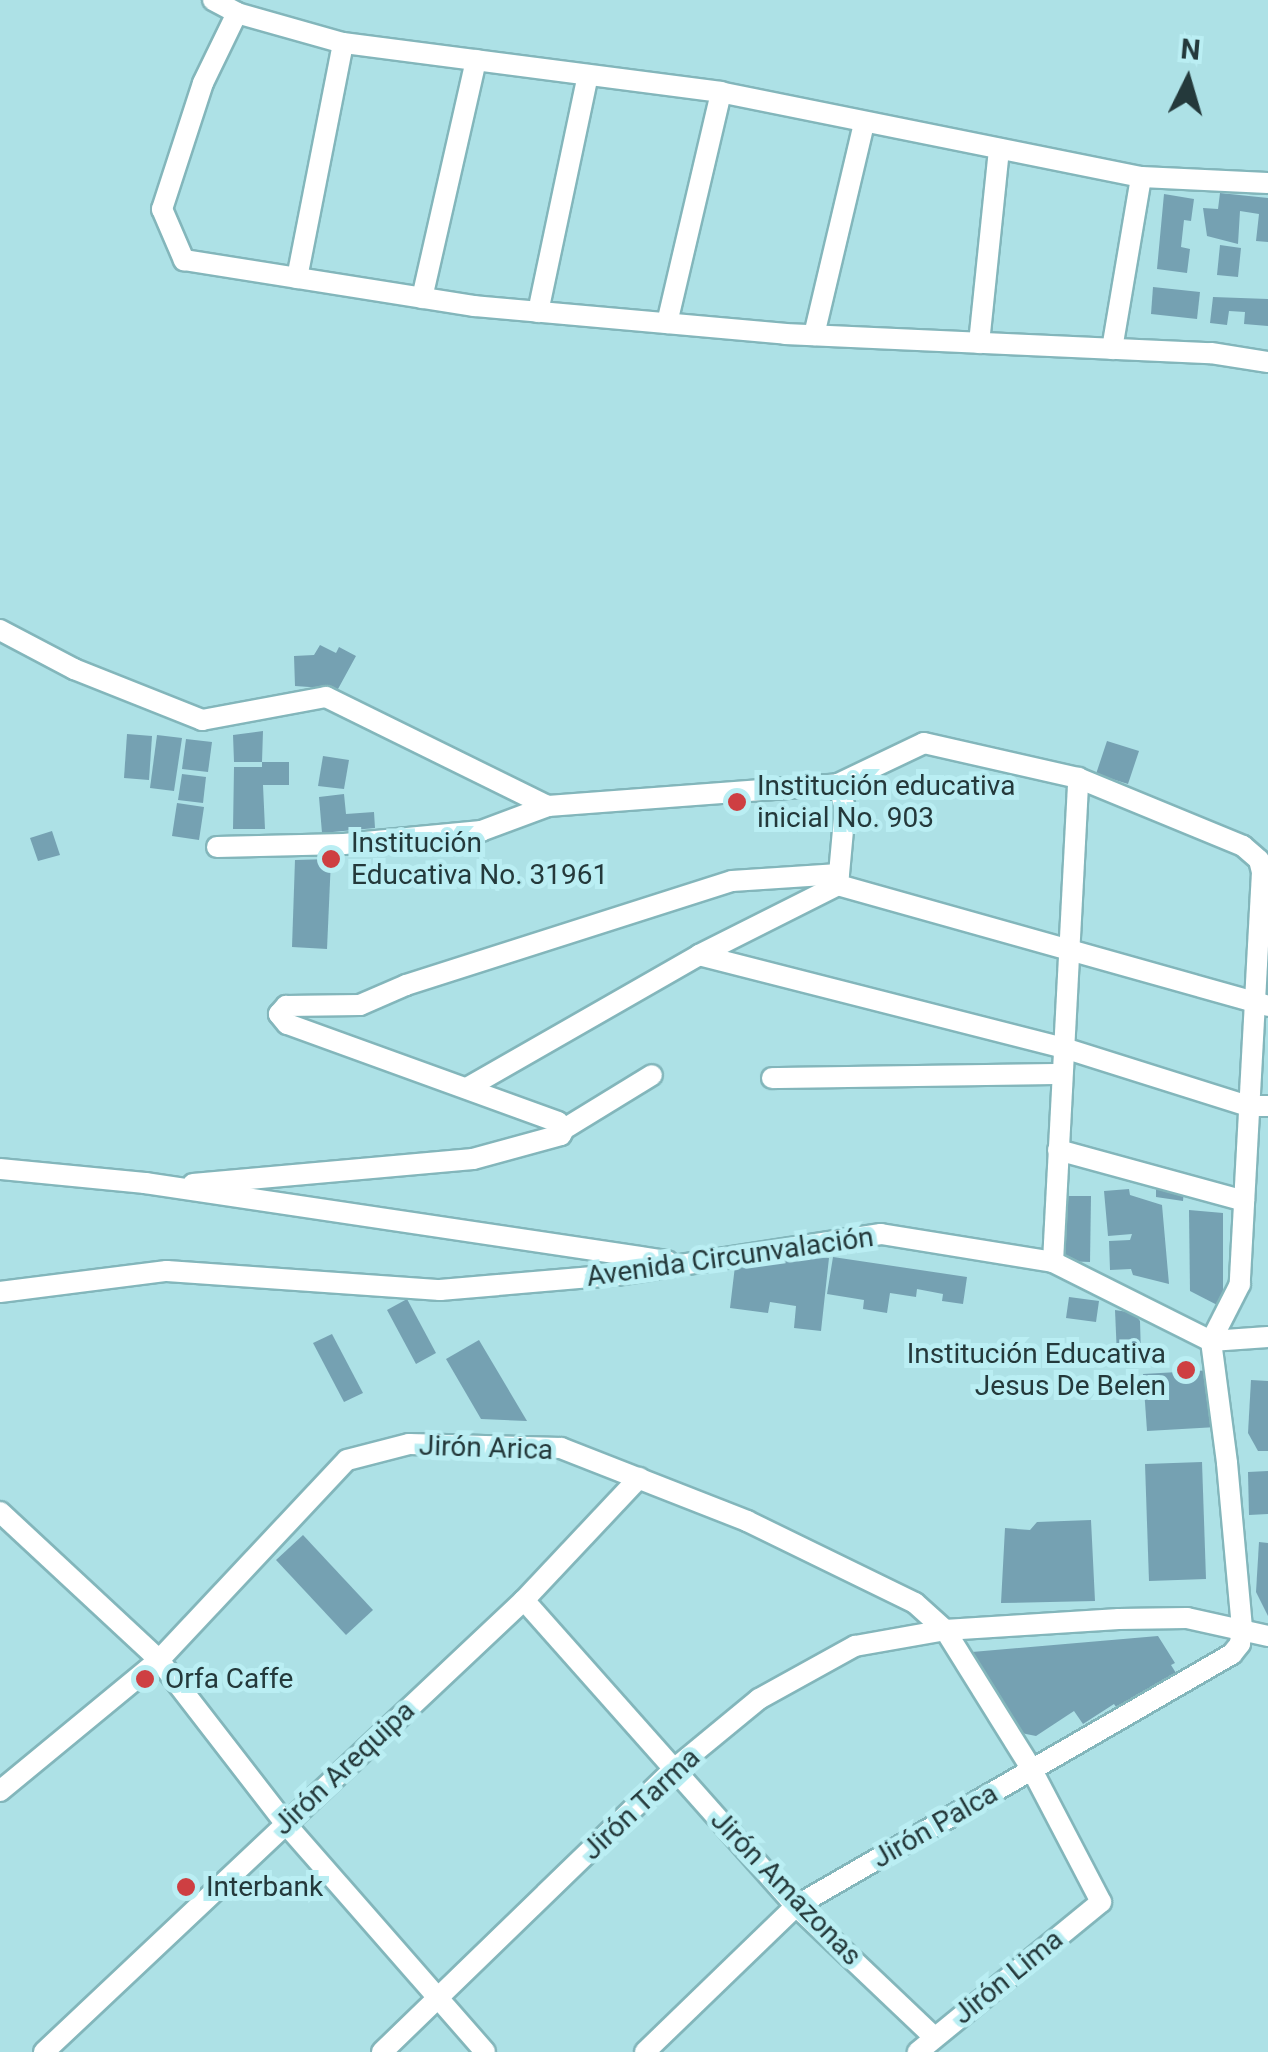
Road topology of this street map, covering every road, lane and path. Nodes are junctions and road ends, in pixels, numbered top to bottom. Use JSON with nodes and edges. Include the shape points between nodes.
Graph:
{"nodes":[{"id":1,"x":213,"y":0,"type":"edge"},
{"id":2,"x":237,"y":13,"type":"junction"},
{"id":3,"x":342,"y":43,"type":"junction"},
{"id":4,"x":476,"y":60,"type":"junction"},
{"id":5,"x":588,"y":74,"type":"junction"},
{"id":6,"x":721,"y":92,"type":"junction"},
{"id":7,"x":864,"y":123,"type":"junction"},
{"id":8,"x":999,"y":149,"type":"junction"},
{"id":9,"x":1141,"y":177,"type":"junction"},
{"id":10,"x":1268,"y":183,"type":"edge"},
{"id":11,"x":297,"y":278,"type":"junction"},
{"id":12,"x":422,"y":298,"type":"junction"},
{"id":13,"x":538,"y":312,"type":"junction"},
{"id":14,"x":666,"y":323,"type":"junction"},
{"id":15,"x":814,"y":335,"type":"junction"},
{"id":16,"x":979,"y":343,"type":"junction"},
{"id":17,"x":1112,"y":349,"type":"junction"},
{"id":18,"x":1268,"y":360,"type":"edge"},
{"id":19,"x":0,"y":630,"type":"edge"},
{"id":20,"x":1078,"y":778,"type":"junction"},
{"id":21,"x":838,"y":784,"type":"junction"},
{"id":22,"x":548,"y":806,"type":"junction"},
{"id":23,"x":218,"y":848,"type":"dead end"},
{"id":24,"x":838,"y":880,"type":"junction"},
{"id":25,"x":1068,"y":951,"type":"junction"},
{"id":26,"x":699,"y":955,"type":"junction"},
{"id":27,"x":1260,"y":1005,"type":"edge"},
{"id":28,"x":1064,"y":1048,"type":"junction"},
{"id":29,"x":1062,"y":1074,"type":"junction"},
{"id":30,"x":652,"y":1076,"type":"dead end"},
{"id":31,"x":772,"y":1078,"type":"dead end"},
{"id":32,"x":467,"y":1088,"type":"junction"},
{"id":33,"x":1258,"y":1106,"type":"edge"},
{"id":34,"x":564,"y":1128,"type":"junction"},
{"id":35,"x":1058,"y":1150,"type":"junction"},
{"id":36,"x":0,"y":1169,"type":"edge"},
{"id":37,"x":182,"y":1188,"type":"junction"},
{"id":38,"x":1244,"y":1201,"type":"junction"},
{"id":39,"x":1053,"y":1262,"type":"junction"},
{"id":40,"x":688,"y":1264,"type":"junction"},
{"id":41,"x":0,"y":1292,"type":"edge"},
{"id":42,"x":1268,"y":1338,"type":"edge"},
{"id":43,"x":1211,"y":1340,"type":"junction"},
{"id":44,"x":639,"y":1478,"type":"junction"},
{"id":45,"x":0,"y":1512,"type":"edge"},
{"id":46,"x":524,"y":1600,"type":"junction"},
{"id":47,"x":1242,"y":1629,"type":"junction"},
{"id":48,"x":945,"y":1630,"type":"junction"},
{"id":49,"x":1268,"y":1636,"type":"edge"},
{"id":50,"x":159,"y":1660,"type":"junction"},
{"id":51,"x":674,"y":1769,"type":"junction"},
{"id":52,"x":1032,"y":1770,"type":"junction"},
{"id":53,"x":0,"y":1791,"type":"edge"},
{"id":54,"x":284,"y":1822,"type":"junction"},
{"id":55,"x":1100,"y":1902,"type":"joint"},
{"id":56,"x":796,"y":1906,"type":"junction"},
{"id":57,"x":439,"y":1999,"type":"junction"},
{"id":58,"x":934,"y":2037,"type":"junction"},
{"id":59,"x":44,"y":2052,"type":"edge"},
{"id":60,"x":382,"y":2052,"type":"edge"},
{"id":61,"x":485,"y":2052,"type":"edge"},
{"id":62,"x":645,"y":2052,"type":"edge"},
{"id":63,"x":918,"y":2052,"type":"edge"}],
"edges":[{"from":1,"to":2,"type":"street"},
{"from":2,"to":3,"type":"street"},
{"from":2,"to":11,"type":"street","via":[[203,83],[162,209],[184,260]]},
{"from":3,"to":4,"type":"street"},
{"from":3,"to":11,"type":"street"},
{"from":4,"to":5,"type":"street"},
{"from":4,"to":12,"type":"street"},
{"from":5,"to":6,"type":"street"},
{"from":5,"to":13,"type":"street"},
{"from":6,"to":7,"type":"street"},
{"from":6,"to":14,"type":"street"},
{"from":7,"to":8,"type":"street"},
{"from":7,"to":15,"type":"street"},
{"from":8,"to":9,"type":"street"},
{"from":8,"to":16,"type":"street"},
{"from":9,"to":10,"type":"street"},
{"from":9,"to":17,"type":"street"},
{"from":11,"to":12,"type":"street"},
{"from":12,"to":13,"type":"street"},
{"from":13,"to":14,"type":"street"},
{"from":14,"to":15,"type":"street"},
{"from":15,"to":16,"type":"street"},
{"from":16,"to":17,"type":"street"},
{"from":17,"to":18,"type":"street"},
{"from":19,"to":22,"type":"street","via":[[74,669],[202,720],[326,697]]},
{"from":20,"to":21,"type":"street","via":[[924,743]]},
{"from":20,"to":25,"type":"street"},
{"from":20,"to":27,"type":"street","via":[[1243,846],[1259,860]]},
{"from":21,"to":22,"type":"street"},
{"from":21,"to":24,"type":"street","via":[[845,808]]},
{"from":22,"to":23,"type":"street","via":[[481,831]]},
{"from":24,"to":25,"type":"street"},
{"from":24,"to":26,"type":"street"},
{"from":24,"to":32,"type":"street","via":[[732,882],[406,985],[360,1006],[286,1006],[279,1014],[287,1024]]},
{"from":25,"to":27,"type":"street"},
{"from":25,"to":28,"type":"street"},
{"from":26,"to":28,"type":"street"},
{"from":26,"to":32,"type":"street"},
{"from":27,"to":33,"type":"street"},
{"from":28,"to":29,"type":"street"},
{"from":28,"to":33,"type":"street"},
{"from":29,"to":31,"type":"street"},
{"from":29,"to":35,"type":"street"},
{"from":30,"to":34,"type":"street"},
{"from":32,"to":34,"type":"street"},
{"from":33,"to":38,"type":"street"},
{"from":34,"to":37,"type":"street","via":[[561,1135],[473,1159]]},
{"from":35,"to":38,"type":"street"},
{"from":35,"to":39,"type":"street"},
{"from":36,"to":37,"type":"street"},
{"from":37,"to":40,"type":"street"},
{"from":38,"to":43,"type":"street","via":[[1240,1284]]},
{"from":39,"to":40,"type":"street","name":"Avenida Circunvalación","via":[[880,1234]]},
{"from":39,"to":43,"type":"street","name":"Avenida Circunvalación"},
{"from":40,"to":41,"type":"street","name":"Avenida Circunvalación","via":[[440,1290],[168,1271]]},
{"from":42,"to":43,"type":"street"},
{"from":43,"to":47,"type":"street"},
{"from":44,"to":46,"type":"street","name":"Jirón Arequipa"},
{"from":44,"to":48,"type":"street","name":"Jirón Arica","via":[[915,1602]]},
{"from":44,"to":50,"type":"street","name":"Jirón Arica","via":[[561,1448],[409,1444],[346,1460]]},
{"from":45,"to":50,"type":"street"},
{"from":46,"to":51,"type":"street","name":"Jirón Amazonas"},
{"from":46,"to":54,"type":"street","name":"Jirón Arequipa"},
{"from":47,"to":48,"type":"street","name":"Jirón Tarma","via":[[1187,1618]]},
{"from":47,"to":49,"type":"street","name":"Jirón Tarma"},
{"from":47,"to":52,"type":"street","name":"Jirón Palca","via":[[1232,1654]]},
{"from":48,"to":51,"type":"street","name":"Jirón Tarma","via":[[856,1646],[759,1698]]},
{"from":48,"to":52,"type":"street","name":"Jirón Arica"},
{"from":50,"to":53,"type":"street","name":"Jirón Arica"},
{"from":50,"to":54,"type":"street"},
{"from":51,"to":56,"type":"street","name":"Jirón Amazonas"},
{"from":51,"to":57,"type":"street","name":"Jirón Tarma"},
{"from":52,"to":55,"type":"street","name":"Jirón Arica"},
{"from":52,"to":56,"type":"street","name":"Jirón Palca"},
{"from":54,"to":57,"type":"street"},
{"from":54,"to":59,"type":"street","name":"Jirón Arequipa"},
{"from":55,"to":58,"type":"street","name":"Jirón Lima"},
{"from":56,"to":58,"type":"street","name":"Jirón Amazonas"},
{"from":56,"to":62,"type":"street","name":"Jirón Palca"},
{"from":57,"to":60,"type":"street","name":"Jirón Tarma"},
{"from":57,"to":61,"type":"street"},
{"from":58,"to":63,"type":"street","name":"Jirón Lima"}]}
